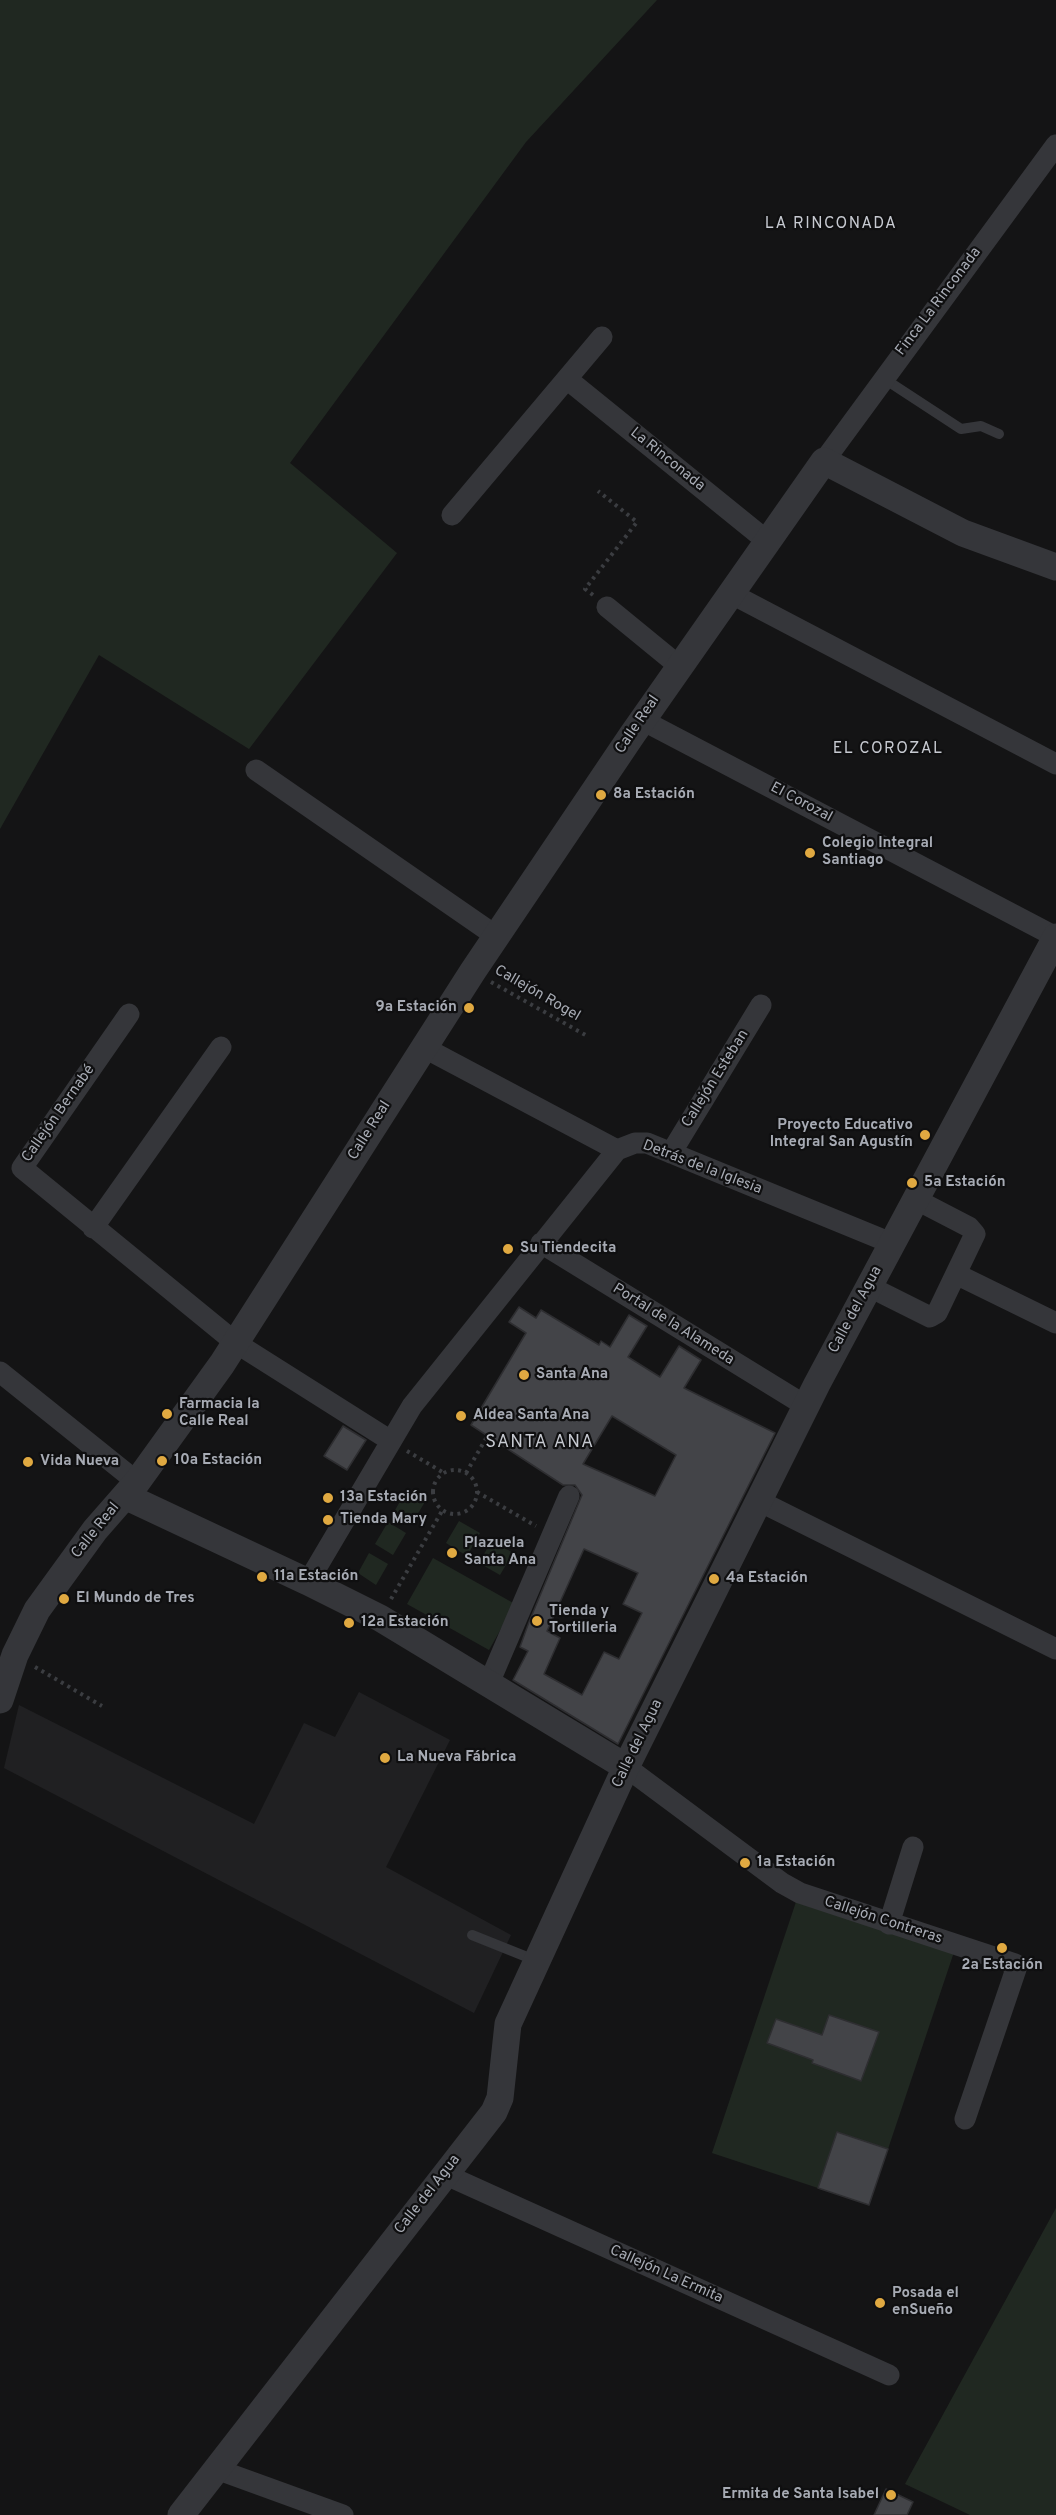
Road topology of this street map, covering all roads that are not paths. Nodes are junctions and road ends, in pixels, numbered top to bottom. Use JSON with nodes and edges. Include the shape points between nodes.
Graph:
{"nodes":[{"id":1,"x":1056,"y":145,"type":"edge"},
{"id":2,"x":602,"y":337,"type":"dead end"},
{"id":3,"x":882,"y":378,"type":"junction"},
{"id":4,"x":567,"y":379,"type":"junction"},
{"id":5,"x":999,"y":434,"type":"dead end"},
{"id":6,"x":824,"y":461,"type":"junction"},
{"id":7,"x":452,"y":515,"type":"dead end"},
{"id":8,"x":767,"y":541,"type":"junction"},
{"id":9,"x":1056,"y":567,"type":"edge"},
{"id":10,"x":730,"y":593,"type":"junction"},
{"id":11,"x":607,"y":607,"type":"road end"},
{"id":12,"x":679,"y":666,"type":"junction"},
{"id":13,"x":642,"y":720,"type":"junction"},
{"id":14,"x":1056,"y":764,"type":"edge"},
{"id":15,"x":256,"y":770,"type":"dead end"},
{"id":16,"x":496,"y":936,"type":"junction"},
{"id":17,"x":1056,"y":937,"type":"edge"},
{"id":18,"x":761,"y":1005,"type":"dead end"},
{"id":19,"x":129,"y":1014,"type":"dead end"},
{"id":20,"x":221,"y":1047,"type":"dead end"},
{"id":21,"x":423,"y":1047,"type":"junction"},
{"id":22,"x":617,"y":1150,"type":"junction"},
{"id":23,"x":671,"y":1153,"type":"junction"},
{"id":24,"x":915,"y":1199,"type":"junction"},
{"id":25,"x":93,"y":1228,"type":"junction"},
{"id":26,"x":541,"y":1243,"type":"junction"},
{"id":27,"x":891,"y":1243,"type":"junction"},
{"id":28,"x":956,"y":1274,"type":"junction"},
{"id":29,"x":868,"y":1286,"type":"junction"},
{"id":30,"x":1056,"y":1323,"type":"edge"},
{"id":31,"x":236,"y":1343,"type":"junction"},
{"id":32,"x":0,"y":1372,"type":"edge"},
{"id":33,"x":806,"y":1406,"type":"junction"},
{"id":34,"x":391,"y":1441,"type":"junction"},
{"id":35,"x":131,"y":1489,"type":"junction"},
{"id":36,"x":569,"y":1496,"type":"dead end"},
{"id":37,"x":759,"y":1501,"type":"junction"},
{"id":38,"x":308,"y":1581,"type":"junction"},
{"id":39,"x":1056,"y":1649,"type":"edge"},
{"id":40,"x":489,"y":1683,"type":"junction"},
{"id":41,"x":0,"y":1700,"type":"edge"},
{"id":42,"x":626,"y":1767,"type":"junction"},
{"id":43,"x":913,"y":1847,"type":"dead end"},
{"id":44,"x":889,"y":1924,"type":"junction"},
{"id":45,"x":472,"y":1935,"type":"dead end"},
{"id":46,"x":537,"y":1961,"type":"junction"},
{"id":47,"x":965,"y":2119,"type":"dead end"},
{"id":48,"x":444,"y":2174,"type":"junction"},
{"id":49,"x":889,"y":2374,"type":"dead end"},
{"id":50,"x":216,"y":2469,"type":"junction"},
{"id":51,"x":181,"y":2515,"type":"edge"},
{"id":52,"x":343,"y":2515,"type":"edge"}],
"edges":[{"from":1,"to":3,"type":"street","name":"Finca La Rinconada"},
{"from":2,"to":4,"type":"street"},
{"from":3,"to":5,"type":"lane","via":[[961,429],[981,426]]},
{"from":3,"to":6,"type":"street","name":"Finca La Rinconada"},
{"from":4,"to":7,"type":"street"},
{"from":4,"to":8,"type":"street","name":"La Rinconada"},
{"from":6,"to":8,"type":"street"},
{"from":6,"to":9,"type":"street","via":[[963,532]]},
{"from":8,"to":10,"type":"street","name":"Calle Real"},
{"from":10,"to":12,"type":"street","name":"Calle Real"},
{"from":10,"to":14,"type":"street"},
{"from":11,"to":12,"type":"street"},
{"from":12,"to":13,"type":"street","name":"Calle Real"},
{"from":13,"to":16,"type":"street","name":"Calle Real"},
{"from":13,"to":17,"type":"street","name":"El Corozal"},
{"from":15,"to":16,"type":"street"},
{"from":16,"to":21,"type":"street","name":"Calle Real"},
{"from":17,"to":24,"type":"street","name":"Calle del Agua"},
{"from":18,"to":23,"type":"street","name":"Callejón Esteban"},
{"from":19,"to":25,"type":"street","name":"Callejón Bernabé","via":[[22,1168]]},
{"from":20,"to":25,"type":"street"},
{"from":21,"to":22,"type":"street"},
{"from":21,"to":31,"type":"street","name":"Calle Real"},
{"from":22,"to":23,"type":"street","name":"Detrás de la Iglesia","via":[[647,1143]]},
{"from":22,"to":26,"type":"street"},
{"from":23,"to":27,"type":"street","name":"Detrás de la Iglesia"},
{"from":24,"to":27,"type":"street","name":"Calle del Agua"},
{"from":24,"to":28,"type":"street","via":[[973,1230],[974,1239]]},
{"from":25,"to":31,"type":"street","name":"Callejón Bernabé"},
{"from":26,"to":33,"type":"street","name":"Portal de la Alameda"},
{"from":26,"to":34,"type":"street","via":[[412,1406]]},
{"from":27,"to":29,"type":"street","name":"Calle del Agua"},
{"from":28,"to":29,"type":"street","via":[[937,1313],[930,1317]]},
{"from":28,"to":30,"type":"street"},
{"from":29,"to":33,"type":"street","name":"Calle del Agua"},
{"from":31,"to":34,"type":"street","name":"Callejón Bernabé"},
{"from":31,"to":35,"type":"street","name":"Calle Real"},
{"from":32,"to":35,"type":"street"},
{"from":33,"to":37,"type":"street","name":"Calle del Agua"},
{"from":34,"to":38,"type":"street"},
{"from":35,"to":38,"type":"street"},
{"from":35,"to":41,"type":"street","name":"Calle Real","via":[[95,1530],[37,1610],[15,1655]]},
{"from":36,"to":40,"type":"street"},
{"from":37,"to":39,"type":"street"},
{"from":37,"to":42,"type":"street","name":"Calle del Agua"},
{"from":38,"to":40,"type":"street","via":[[380,1618]]},
{"from":40,"to":42,"type":"street"},
{"from":42,"to":44,"type":"street","name":"Callejón Contreras","via":[[782,1883]]},
{"from":42,"to":46,"type":"street","name":"Calle del Agua"},
{"from":43,"to":44,"type":"street"},
{"from":44,"to":47,"type":"street","name":"Callejón Contreras","via":[[1015,1964]]},
{"from":45,"to":46,"type":"lane"},
{"from":46,"to":48,"type":"street","name":"Calle del Agua","via":[[508,2024],[500,2098],[494,2112]]},
{"from":48,"to":49,"type":"street","name":"Callejón La Ermita"},
{"from":48,"to":50,"type":"street","name":"Calle del Agua"},
{"from":50,"to":51,"type":"street","name":"Calle del Agua"},
{"from":50,"to":52,"type":"street"}]}
